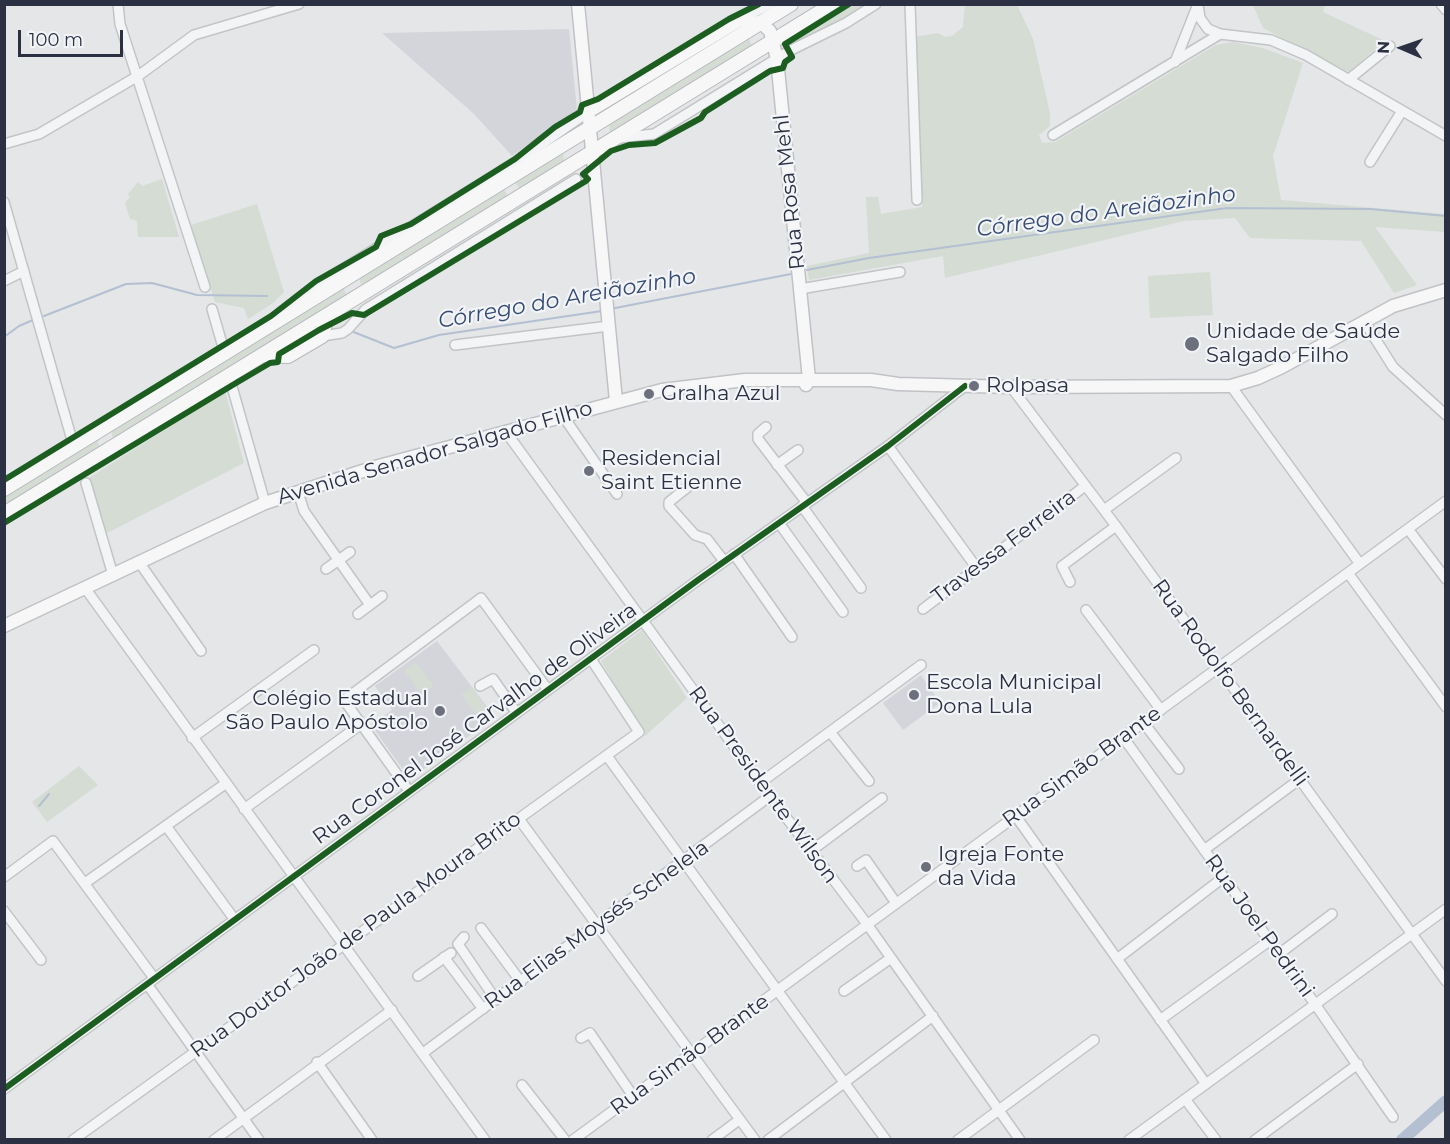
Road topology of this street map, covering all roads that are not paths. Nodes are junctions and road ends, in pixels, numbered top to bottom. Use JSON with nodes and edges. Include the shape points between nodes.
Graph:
{"nodes":[{"id":1,"x":118,"y":4,"type":"edge"},
{"id":2,"x":299,"y":4,"type":"edge"},
{"id":3,"x":578,"y":4,"type":"edge"},
{"id":4,"x":770,"y":4,"type":"edge"},
{"id":5,"x":791,"y":4,"type":"edge"},
{"id":6,"x":832,"y":4,"type":"edge"},
{"id":7,"x":876,"y":4,"type":"edge"},
{"id":8,"x":910,"y":4,"type":"edge"},
{"id":9,"x":1198,"y":4,"type":"edge"},
{"id":10,"x":1441,"y":4,"type":"edge"},
{"id":11,"x":1446,"y":10,"type":"edge"},
{"id":12,"x":740,"y":20,"type":"junction"},
{"id":13,"x":761,"y":23,"type":"junction"},
{"id":14,"x":1220,"y":34,"type":"junction"},
{"id":15,"x":774,"y":40,"type":"junction"},
{"id":16,"x":1390,"y":46,"type":"dead end"},
{"id":17,"x":777,"y":59,"type":"junction"},
{"id":18,"x":1175,"y":62,"type":"junction"},
{"id":19,"x":138,"y":76,"type":"junction"},
{"id":20,"x":1348,"y":80,"type":"junction"},
{"id":21,"x":1402,"y":111,"type":"junction"},
{"id":22,"x":588,"y":112,"type":"junction"},
{"id":23,"x":590,"y":129,"type":"junction"},
{"id":24,"x":1053,"y":135,"type":"dead end"},
{"id":25,"x":1446,"y":136,"type":"edge"},
{"id":26,"x":614,"y":139,"type":"junction"},
{"id":27,"x":4,"y":144,"type":"edge"},
{"id":28,"x":592,"y":153,"type":"junction"},
{"id":29,"x":1370,"y":162,"type":"dead end"},
{"id":30,"x":576,"y":179,"type":"dead end"},
{"id":31,"x":504,"y":182,"type":"junction"},
{"id":32,"x":917,"y":200,"type":"dead end"},
{"id":33,"x":4,"y":202,"type":"edge"},
{"id":34,"x":511,"y":202,"type":"junction"},
{"id":35,"x":24,"y":271,"type":"junction"},
{"id":36,"x":900,"y":272,"type":"dead end"},
{"id":37,"x":351,"y":276,"type":"junction"},
{"id":38,"x":4,"y":281,"type":"edge"},
{"id":39,"x":205,"y":287,"type":"dead end"},
{"id":40,"x":800,"y":289,"type":"junction"},
{"id":41,"x":1446,"y":290,"type":"edge"},
{"id":42,"x":361,"y":295,"type":"junction"},
{"id":43,"x":212,"y":309,"type":"dead end"},
{"id":44,"x":292,"y":312,"type":"junction"},
{"id":45,"x":608,"y":315,"type":"junction"},
{"id":46,"x":327,"y":316,"type":"junction"},
{"id":47,"x":1364,"y":321,"type":"junction"},
{"id":48,"x":322,"y":336,"type":"junction"},
{"id":49,"x":455,"y":345,"type":"dead end"},
{"id":50,"x":225,"y":354,"type":"junction"},
{"id":51,"x":263,"y":355,"type":"junction"},
{"id":52,"x":229,"y":375,"type":"junction"},
{"id":53,"x":807,"y":383,"type":"junction"},
{"id":54,"x":965,"y":386,"type":"junction"},
{"id":55,"x":1232,"y":386,"type":"junction"},
{"id":56,"x":1011,"y":387,"type":"junction"},
{"id":57,"x":616,"y":401,"type":"junction"},
{"id":58,"x":1446,"y":415,"type":"edge"},
{"id":59,"x":563,"y":416,"type":"junction"},
{"id":60,"x":766,"y":427,"type":"dead end"},
{"id":61,"x":108,"y":428,"type":"junction"},
{"id":62,"x":506,"y":432,"type":"junction"},
{"id":63,"x":116,"y":445,"type":"junction"},
{"id":64,"x":888,"y":446,"type":"junction"},
{"id":65,"x":74,"y":447,"type":"junction"},
{"id":66,"x":798,"y":450,"type":"dead end"},
{"id":67,"x":1176,"y":458,"type":"dead end"},
{"id":68,"x":777,"y":465,"type":"junction"},
{"id":69,"x":86,"y":483,"type":"dead end"},
{"id":70,"x":689,"y":486,"type":"dead end"},
{"id":71,"x":1085,"y":486,"type":"junction"},
{"id":72,"x":4,"y":489,"type":"edge"},
{"id":73,"x":298,"y":492,"type":"junction"},
{"id":74,"x":617,"y":494,"type":"dead end"},
{"id":75,"x":1446,"y":501,"type":"edge"},
{"id":76,"x":265,"y":503,"type":"junction"},
{"id":77,"x":804,"y":505,"type":"junction"},
{"id":78,"x":1104,"y":510,"type":"junction"},
{"id":79,"x":4,"y":514,"type":"edge"},
{"id":80,"x":779,"y":523,"type":"junction"},
{"id":81,"x":1116,"y":526,"type":"junction"},
{"id":82,"x":1408,"y":529,"type":"junction"},
{"id":83,"x":350,"y":552,"type":"dead end"},
{"id":84,"x":734,"y":554,"type":"junction"},
{"id":85,"x":338,"y":560,"type":"junction"},
{"id":86,"x":724,"y":561,"type":"junction"},
{"id":87,"x":139,"y":562,"type":"junction"},
{"id":88,"x":1360,"y":564,"type":"junction"},
{"id":89,"x":976,"y":567,"type":"junction"},
{"id":90,"x":326,"y":569,"type":"dead end"},
{"id":91,"x":1348,"y":573,"type":"junction"},
{"id":92,"x":113,"y":575,"type":"junction"},
{"id":93,"x":1446,"y":579,"type":"edge"},
{"id":94,"x":1070,"y":582,"type":"dead end"},
{"id":95,"x":85,"y":588,"type":"junction"},
{"id":96,"x":861,"y":588,"type":"dead end"},
{"id":97,"x":382,"y":596,"type":"dead end"},
{"id":98,"x":370,"y":605,"type":"junction"},
{"id":99,"x":923,"y":609,"type":"dead end"},
{"id":100,"x":1086,"y":610,"type":"dead end"},
{"id":101,"x":843,"y":612,"type":"dead end"},
{"id":102,"x":358,"y":614,"type":"dead end"},
{"id":103,"x":643,"y":621,"type":"junction"},
{"id":104,"x":4,"y":626,"type":"edge"},
{"id":105,"x":792,"y":637,"type":"dead end"},
{"id":106,"x":314,"y":650,"type":"dead end"},
{"id":107,"x":201,"y":651,"type":"dead end"},
{"id":108,"x":591,"y":659,"type":"junction"},
{"id":109,"x":921,"y":665,"type":"dead end"},
{"id":110,"x":1219,"y":668,"type":"junction"},
{"id":111,"x":480,"y":686,"type":"dead end"},
{"id":112,"x":548,"y":690,"type":"junction"},
{"id":113,"x":1446,"y":707,"type":"edge"},
{"id":114,"x":1161,"y":710,"type":"junction"},
{"id":115,"x":516,"y":712,"type":"junction"},
{"id":116,"x":1143,"y":722,"type":"junction"},
{"id":117,"x":360,"y":725,"type":"junction"},
{"id":118,"x":830,"y":732,"type":"junction"},
{"id":119,"x":1123,"y":737,"type":"junction"},
{"id":120,"x":192,"y":738,"type":"junction"},
{"id":121,"x":607,"y":756,"type":"junction"},
{"id":122,"x":1179,"y":769,"type":"dead end"},
{"id":123,"x":1300,"y":779,"type":"junction"},
{"id":124,"x":869,"y":781,"type":"dead end"},
{"id":125,"x":760,"y":783,"type":"junction"},
{"id":126,"x":225,"y":784,"type":"junction"},
{"id":127,"x":409,"y":791,"type":"junction"},
{"id":128,"x":770,"y":796,"type":"junction"},
{"id":129,"x":882,"y":798,"type":"dead end"},
{"id":130,"x":244,"y":809,"type":"junction"},
{"id":131,"x":1015,"y":815,"type":"junction"},
{"id":132,"x":519,"y":819,"type":"junction"},
{"id":133,"x":166,"y":826,"type":"junction"},
{"id":134,"x":1204,"y":850,"type":"junction"},
{"id":135,"x":811,"y":851,"type":"junction"},
{"id":136,"x":685,"y":862,"type":"junction"},
{"id":137,"x":857,"y":866,"type":"dead end"},
{"id":138,"x":4,"y":876,"type":"edge"},
{"id":139,"x":1224,"y":877,"type":"junction"},
{"id":140,"x":294,"y":878,"type":"junction"},
{"id":141,"x":85,"y":883,"type":"junction"},
{"id":142,"x":896,"y":903,"type":"junction"},
{"id":143,"x":1446,"y":909,"type":"edge"},
{"id":144,"x":4,"y":911,"type":"edge"},
{"id":145,"x":1332,"y":915,"type":"dead end"},
{"id":146,"x":235,"y":920,"type":"junction"},
{"id":147,"x":599,"y":924,"type":"junction"},
{"id":148,"x":867,"y":924,"type":"junction"},
{"id":149,"x":480,"y":928,"type":"dead end"},
{"id":150,"x":1412,"y":934,"type":"junction"},
{"id":151,"x":464,"y":937,"type":"dead end"},
{"id":152,"x":1269,"y":941,"type":"junction"},
{"id":153,"x":343,"y":944,"type":"junction"},
{"id":154,"x":1279,"y":954,"type":"junction"},
{"id":155,"x":891,"y":958,"type":"junction"},
{"id":156,"x":1117,"y":958,"type":"junction"},
{"id":157,"x":41,"y":960,"type":"dead end"},
{"id":158,"x":418,"y":976,"type":"dead end"},
{"id":159,"x":151,"y":981,"type":"junction"},
{"id":160,"x":1446,"y":981,"type":"edge"},
{"id":161,"x":521,"y":982,"type":"junction"},
{"id":162,"x":778,"y":991,"type":"junction"},
{"id":163,"x":844,"y":992,"type":"dead end"},
{"id":164,"x":496,"y":1000,"type":"junction"},
{"id":165,"x":1315,"y":1004,"type":"junction"},
{"id":166,"x":483,"y":1009,"type":"junction"},
{"id":167,"x":392,"y":1010,"type":"junction"},
{"id":168,"x":933,"y":1016,"type":"junction"},
{"id":169,"x":1160,"y":1020,"type":"junction"},
{"id":170,"x":581,"y":1038,"type":"dead end"},
{"id":171,"x":1094,"y":1040,"type":"dead end"},
{"id":172,"x":194,"y":1051,"type":"junction"},
{"id":173,"x":423,"y":1053,"type":"junction"},
{"id":174,"x":691,"y":1054,"type":"junction"},
{"id":175,"x":317,"y":1062,"type":"junction"},
{"id":176,"x":1358,"y":1065,"type":"junction"},
{"id":177,"x":844,"y":1082,"type":"junction"},
{"id":178,"x":1206,"y":1084,"type":"junction"},
{"id":179,"x":522,"y":1085,"type":"dead end"},
{"id":180,"x":4,"y":1089,"type":"edge"},
{"id":181,"x":633,"y":1096,"type":"junction"},
{"id":182,"x":1185,"y":1099,"type":"junction"},
{"id":183,"x":998,"y":1109,"type":"junction"},
{"id":184,"x":1393,"y":1117,"type":"dead end"},
{"id":185,"x":244,"y":1118,"type":"junction"},
{"id":186,"x":739,"y":1120,"type":"junction"},
{"id":187,"x":74,"y":1140,"type":"edge"},
{"id":188,"x":214,"y":1140,"type":"edge"},
{"id":189,"x":260,"y":1140,"type":"edge"},
{"id":190,"x":372,"y":1140,"type":"edge"},
{"id":191,"x":485,"y":1140,"type":"edge"},
{"id":192,"x":565,"y":1140,"type":"edge"},
{"id":193,"x":573,"y":1140,"type":"edge"},
{"id":194,"x":712,"y":1140,"type":"edge"},
{"id":195,"x":755,"y":1140,"type":"edge"},
{"id":196,"x":768,"y":1140,"type":"edge"},
{"id":197,"x":886,"y":1140,"type":"edge"},
{"id":198,"x":957,"y":1140,"type":"edge"},
{"id":199,"x":1020,"y":1140,"type":"edge"},
{"id":200,"x":1129,"y":1140,"type":"edge"},
{"id":201,"x":1215,"y":1140,"type":"edge"},
{"id":202,"x":1255,"y":1140,"type":"edge"}],
"edges":[{"from":1,"to":19,"type":"street","via":[[120,24]]},
{"from":2,"to":19,"type":"street","via":[[194,35]]},
{"from":3,"to":22,"type":"main road"},
{"from":4,"to":12,"type":"street"},
{"from":5,"to":13,"type":"highway"},
{"from":6,"to":15,"type":"highway"},
{"from":7,"to":17,"type":"street"},
{"from":8,"to":32,"type":"street"},
{"from":9,"to":14,"type":"street","via":[[1200,18],[1208,29]]},
{"from":9,"to":18,"type":"street"},
{"from":10,"to":11,"type":"street"},
{"from":12,"to":13,"type":"main road"},
{"from":12,"to":22,"type":"main road"},
{"from":13,"to":15,"type":"main road","name":"Rua Rosa Mehl"},
{"from":13,"to":23,"type":"highway"},
{"from":14,"to":18,"type":"street"},
{"from":14,"to":20,"type":"street","via":[[1270,40]]},
{"from":15,"to":17,"type":"main road","name":"Rua Rosa Mehl"},
{"from":15,"to":26,"type":"highway"},
{"from":16,"to":20,"type":"street"},
{"from":17,"to":26,"type":"street","via":[[654,134]]},
{"from":17,"to":40,"type":"main road","name":"Rua Rosa Mehl"},
{"from":18,"to":24,"type":"street"},
{"from":19,"to":27,"type":"street","via":[[39,134]]},
{"from":19,"to":39,"type":"street"},
{"from":20,"to":21,"type":"street"},
{"from":21,"to":25,"type":"street"},
{"from":21,"to":29,"type":"street"},
{"from":22,"to":23,"type":"main road"},
{"from":22,"to":44,"type":"street","via":[[522,158],[333,275],[299,299]]},
{"from":23,"to":28,"type":"main road"},
{"from":23,"to":31,"type":"highway"},
{"from":26,"to":28,"type":"highway"},
{"from":28,"to":34,"type":"highway"},
{"from":28,"to":45,"type":"main road"},
{"from":30,"to":48,"type":"street","via":[[366,309],[342,333]]},
{"from":31,"to":34,"type":"highway","via":[[515,190],[516,198]]},
{"from":31,"to":37,"type":"highway"},
{"from":33,"to":35,"type":"street"},
{"from":34,"to":42,"type":"highway"},
{"from":35,"to":38,"type":"street"},
{"from":35,"to":65,"type":"street"},
{"from":36,"to":40,"type":"street"},
{"from":37,"to":42,"type":"highway","via":[[351,290]]},
{"from":37,"to":44,"type":"highway"},
{"from":40,"to":53,"type":"main road","name":"Rua Rosa Mehl"},
{"from":41,"to":47,"type":"main road","name":"Avenida Senador Salgado Filho","via":[[1393,306]]},
{"from":42,"to":46,"type":"highway"},
{"from":43,"to":50,"type":"street"},
{"from":44,"to":50,"type":"highway"},
{"from":45,"to":49,"type":"street"},
{"from":45,"to":57,"type":"main road"},
{"from":46,"to":48,"type":"highway"},
{"from":46,"to":51,"type":"highway"},
{"from":47,"to":55,"type":"main road","name":"Avenida Senador Salgado Filho","via":[[1282,367]]},
{"from":47,"to":58,"type":"street","via":[[1393,366]]},
{"from":48,"to":51,"type":"highway","via":[[288,356]]},
{"from":50,"to":61,"type":"highway"},
{"from":51,"to":52,"type":"highway"},
{"from":52,"to":63,"type":"highway"},
{"from":52,"to":76,"type":"street"},
{"from":53,"to":54,"type":"main road","name":"Avenida Senador Salgado Filho","via":[[871,380]]},
{"from":53,"to":57,"type":"main road","name":"Avenida Senador Salgado Filho","via":[[719,381]]},
{"from":54,"to":56,"type":"main road","name":"Avenida Senador Salgado Filho"},
{"from":54,"to":64,"type":"street","name":"Rua Coronel José Carvalho de Oliveira"},
{"from":55,"to":56,"type":"main road","name":"Avenida Senador Salgado Filho"},
{"from":55,"to":88,"type":"street"},
{"from":56,"to":71,"type":"street","name":"Rua Rodolfo Bernardelli"},
{"from":57,"to":59,"type":"main road","name":"Avenida Senador Salgado Filho"},
{"from":59,"to":62,"type":"main road","name":"Avenida Senador Salgado Filho"},
{"from":59,"to":74,"type":"street"},
{"from":60,"to":68,"type":"street","via":[[757,436]]},
{"from":61,"to":63,"type":"highway","via":[[104,441]]},
{"from":61,"to":65,"type":"highway"},
{"from":62,"to":73,"type":"main road","name":"Avenida Senador Salgado Filho"},
{"from":62,"to":103,"type":"street","name":"Rua Presidente Wilson"},
{"from":63,"to":79,"type":"highway"},
{"from":64,"to":77,"type":"street","name":"Rua Coronel José Carvalho de Oliveira"},
{"from":64,"to":89,"type":"street"},
{"from":65,"to":72,"type":"highway"},
{"from":66,"to":68,"type":"street"},
{"from":67,"to":78,"type":"street"},
{"from":68,"to":77,"type":"street"},
{"from":69,"to":92,"type":"street"},
{"from":70,"to":86,"type":"street","via":[[669,506],[695,535],[707,539]]},
{"from":71,"to":78,"type":"street","name":"Rua Rodolfo Bernardelli"},
{"from":71,"to":89,"type":"street","name":"Travessa Ferreira"},
{"from":73,"to":76,"type":"main road","name":"Avenida Senador Salgado Filho"},
{"from":73,"to":85,"type":"street","via":[[304,511]]},
{"from":75,"to":82,"type":"street","name":"Rua Simão Brante"},
{"from":76,"to":87,"type":"main road","name":"Avenida Senador Salgado Filho"},
{"from":77,"to":80,"type":"street","name":"Rua Coronel José Carvalho de Oliveira"},
{"from":77,"to":96,"type":"street"},
{"from":78,"to":81,"type":"street","name":"Rua Rodolfo Bernardelli"},
{"from":80,"to":84,"type":"street","name":"Rua Coronel José Carvalho de Oliveira"},
{"from":80,"to":101,"type":"street"},
{"from":81,"to":94,"type":"street","via":[[1062,566]]},
{"from":81,"to":110,"type":"street","name":"Rua Rodolfo Bernardelli"},
{"from":82,"to":88,"type":"street","name":"Rua Simão Brante"},
{"from":82,"to":93,"type":"street"},
{"from":83,"to":85,"type":"street"},
{"from":84,"to":86,"type":"street","name":"Rua Coronel José Carvalho de Oliveira"},
{"from":84,"to":105,"type":"street"},
{"from":85,"to":90,"type":"street"},
{"from":85,"to":98,"type":"street"},
{"from":86,"to":103,"type":"street","name":"Rua Coronel José Carvalho de Oliveira"},
{"from":87,"to":92,"type":"main road","name":"Avenida Senador Salgado Filho"},
{"from":87,"to":107,"type":"street"},
{"from":88,"to":91,"type":"street","name":"Rua Simão Brante"},
{"from":89,"to":99,"type":"street","name":"Travessa Ferreira"},
{"from":91,"to":110,"type":"street","name":"Rua Simão Brante"},
{"from":91,"to":113,"type":"street"},
{"from":92,"to":95,"type":"main road","name":"Avenida Senador Salgado Filho"},
{"from":95,"to":104,"type":"main road","name":"Avenida Senador Salgado Filho"},
{"from":95,"to":120,"type":"street"},
{"from":97,"to":98,"type":"street"},
{"from":98,"to":102,"type":"street"},
{"from":100,"to":114,"type":"street"},
{"from":103,"to":108,"type":"street","name":"Rua Coronel José Carvalho de Oliveira"},
{"from":103,"to":125,"type":"street","name":"Rua Presidente Wilson"},
{"from":106,"to":120,"type":"street"},
{"from":108,"to":112,"type":"street","name":"Rua Coronel José Carvalho de Oliveira"},
{"from":108,"to":121,"type":"street","name":"Rua Doutor João de Paula Moura Brito","via":[[639,732]]},
{"from":109,"to":118,"type":"street"},
{"from":110,"to":114,"type":"street","name":"Rua Simão Brante"},
{"from":110,"to":123,"type":"street","name":"Rua Rodolfo Bernardelli"},
{"from":111,"to":115,"type":"street","via":[[494,679]]},
{"from":112,"to":115,"type":"street","name":"Rua Coronel José Carvalho de Oliveira"},
{"from":112,"to":117,"type":"street","via":[[482,598],[344,700]]},
{"from":114,"to":116,"type":"street","name":"Rua Simão Brante"},
{"from":115,"to":127,"type":"street","name":"Rua Coronel José Carvalho de Oliveira"},
{"from":116,"to":119,"type":"street","name":"Rua Simão Brante"},
{"from":116,"to":122,"type":"street"},
{"from":117,"to":127,"type":"street"},
{"from":117,"to":130,"type":"street"},
{"from":118,"to":124,"type":"street"},
{"from":118,"to":125,"type":"street"},
{"from":119,"to":131,"type":"street","name":"Rua Simão Brante"},
{"from":119,"to":134,"type":"street","name":"Rua Joel Pedrini"},
{"from":120,"to":126,"type":"street"},
{"from":121,"to":132,"type":"street","name":"Rua Doutor João de Paula Moura Brito"},
{"from":121,"to":136,"type":"street"},
{"from":123,"to":134,"type":"street"},
{"from":123,"to":150,"type":"street","name":"Rua Rodolfo Bernardelli"},
{"from":125,"to":128,"type":"street","name":"Rua Presidente Wilson"},
{"from":126,"to":130,"type":"street"},
{"from":126,"to":133,"type":"street"},
{"from":127,"to":140,"type":"street","name":"Rua Coronel José Carvalho de Oliveira"},
{"from":128,"to":135,"type":"street","name":"Rua Presidente Wilson"},
{"from":128,"to":136,"type":"street","name":"Rua Elias Moysés Schelela"},
{"from":129,"to":135,"type":"street"},
{"from":130,"to":140,"type":"street"},
{"from":131,"to":142,"type":"street","name":"Rua Simão Brante"},
{"from":131,"to":156,"type":"street"},
{"from":132,"to":147,"type":"street"},
{"from":132,"to":153,"type":"street","name":"Rua Doutor João de Paula Moura Brito"},
{"from":133,"to":141,"type":"street"},
{"from":133,"to":146,"type":"street"},
{"from":134,"to":139,"type":"street","name":"Rua Joel Pedrini"},
{"from":135,"to":148,"type":"street","name":"Rua Presidente Wilson"},
{"from":136,"to":147,"type":"street","name":"Rua Elias Moysés Schelela"},
{"from":136,"to":162,"type":"street"},
{"from":137,"to":142,"type":"street","via":[[866,860]]},
{"from":138,"to":141,"type":"street","via":[[53,841]]},
{"from":139,"to":152,"type":"street","name":"Rua Joel Pedrini"},
{"from":139,"to":156,"type":"street"},
{"from":140,"to":146,"type":"street","name":"Rua Coronel José Carvalho de Oliveira"},
{"from":140,"to":153,"type":"street"},
{"from":141,"to":159,"type":"street"},
{"from":142,"to":148,"type":"street","name":"Rua Simão Brante"},
{"from":143,"to":150,"type":"street"},
{"from":144,"to":157,"type":"street"},
{"from":145,"to":154,"type":"street"},
{"from":146,"to":159,"type":"street","name":"Rua Coronel José Carvalho de Oliveira"},
{"from":147,"to":161,"type":"street","name":"Rua Elias Moysés Schelela"},
{"from":147,"to":174,"type":"street"},
{"from":148,"to":155,"type":"street","name":"Rua Presidente Wilson"},
{"from":148,"to":162,"type":"street","name":"Rua Simão Brante"},
{"from":149,"to":161,"type":"street"},
{"from":150,"to":160,"type":"street","name":"Rua Rodolfo Bernardelli"},
{"from":150,"to":165,"type":"street"},
{"from":151,"to":164,"type":"street","via":[[458,944]]},
{"from":152,"to":154,"type":"street","name":"Rua Joel Pedrini"},
{"from":152,"to":169,"type":"street"},
{"from":153,"to":167,"type":"street"},
{"from":153,"to":172,"type":"street","name":"Rua Doutor João de Paula Moura Brito"},
{"from":154,"to":165,"type":"street","name":"Rua Joel Pedrini"},
{"from":155,"to":163,"type":"street"},
{"from":155,"to":168,"type":"street","name":"Rua Presidente Wilson"},
{"from":156,"to":169,"type":"street"},
{"from":158,"to":166,"type":"street","via":[[447,955]]},
{"from":159,"to":172,"type":"street"},
{"from":159,"to":180,"type":"street","name":"Rua Coronel José Carvalho de Oliveira"},
{"from":161,"to":164,"type":"street","name":"Rua Elias Moysés Schelela"},
{"from":162,"to":174,"type":"street","name":"Rua Simão Brante"},
{"from":162,"to":177,"type":"street"},
{"from":164,"to":166,"type":"street","name":"Rua Elias Moysés Schelela"},
{"from":165,"to":176,"type":"street","name":"Rua Joel Pedrini"},
{"from":165,"to":178,"type":"street"},
{"from":166,"to":173,"type":"street","name":"Rua Elias Moysés Schelela"},
{"from":167,"to":173,"type":"street"},
{"from":167,"to":175,"type":"street"},
{"from":168,"to":177,"type":"street"},
{"from":168,"to":183,"type":"street","name":"Rua Presidente Wilson"},
{"from":169,"to":178,"type":"street"},
{"from":170,"to":181,"type":"street","via":[[590,1034]]},
{"from":171,"to":183,"type":"street"},
{"from":172,"to":185,"type":"street"},
{"from":172,"to":187,"type":"street","name":"Rua Doutor João de Paula Moura Brito"},
{"from":173,"to":191,"type":"street"},
{"from":174,"to":181,"type":"street","name":"Rua Simão Brante"},
{"from":174,"to":186,"type":"street"},
{"from":175,"to":185,"type":"street"},
{"from":175,"to":190,"type":"street"},
{"from":176,"to":184,"type":"street","name":"Rua Joel Pedrini"},
{"from":176,"to":202,"type":"street"},
{"from":177,"to":196,"type":"street"},
{"from":177,"to":197,"type":"street"},
{"from":178,"to":182,"type":"street"},
{"from":179,"to":192,"type":"street"},
{"from":181,"to":193,"type":"street","name":"Rua Simão Brante"},
{"from":182,"to":200,"type":"street"},
{"from":182,"to":201,"type":"street"},
{"from":183,"to":198,"type":"street"},
{"from":183,"to":199,"type":"street","name":"Rua Presidente Wilson"},
{"from":185,"to":188,"type":"street"},
{"from":185,"to":189,"type":"street"},
{"from":186,"to":194,"type":"street"},
{"from":186,"to":195,"type":"street"}]}
